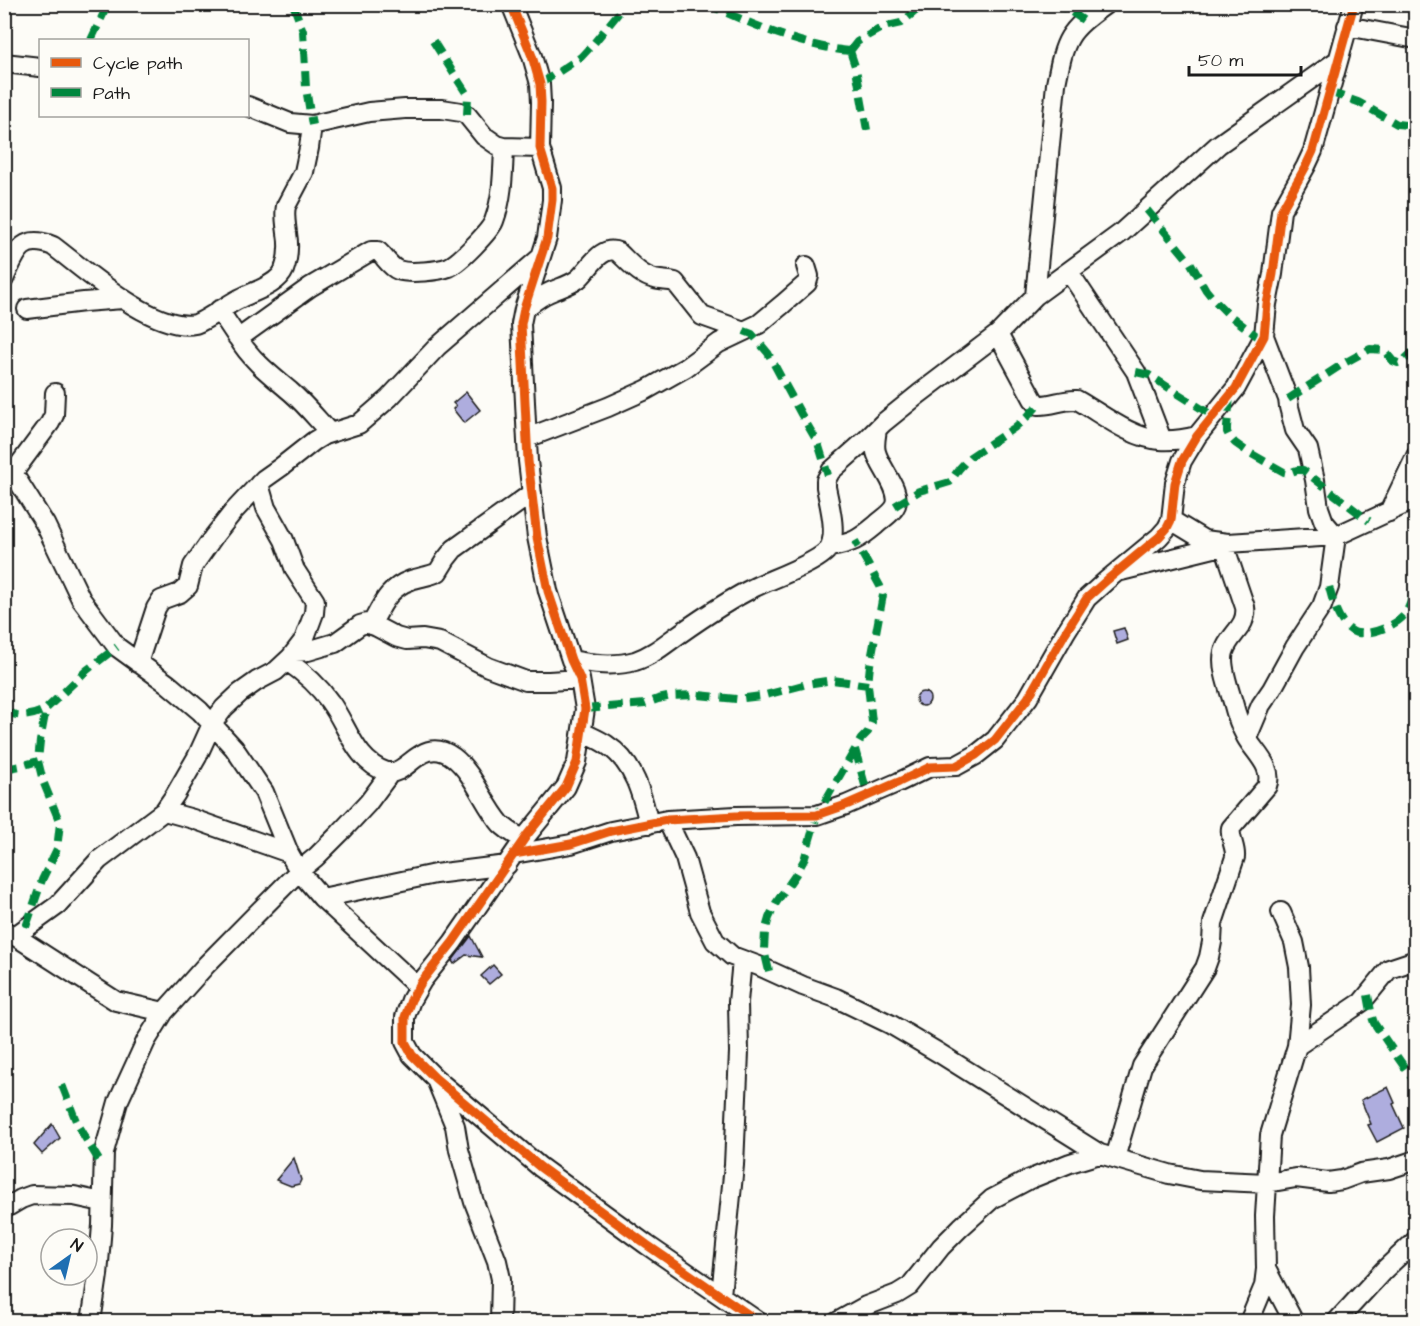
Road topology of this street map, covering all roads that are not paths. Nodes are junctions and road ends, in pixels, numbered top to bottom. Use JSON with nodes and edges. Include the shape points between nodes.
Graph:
{"nodes":[{"id":1,"x":511,"y":4,"type":"edge"},
{"id":2,"x":1106,"y":4,"type":"edge"},
{"id":3,"x":1352,"y":5,"type":"edge"},
{"id":4,"x":1347,"y":26,"type":"junction"},
{"id":5,"x":1416,"y":39,"type":"edge"},
{"id":6,"x":1338,"y":60,"type":"junction"},
{"id":7,"x":4,"y":63,"type":"edge"},
{"id":8,"x":39,"y":67,"type":"edge"},
{"id":9,"x":249,"y":106,"type":"edge"},
{"id":10,"x":312,"y":124,"type":"junction"},
{"id":11,"x":504,"y":147,"type":"junction"},
{"id":12,"x":540,"y":148,"type":"junction"},
{"id":13,"x":541,"y":257,"type":"junction"},
{"id":14,"x":806,"y":266,"type":"dead end"},
{"id":15,"x":1069,"y":272,"type":"junction"},
{"id":16,"x":4,"y":279,"type":"edge"},
{"id":17,"x":1035,"y":296,"type":"junction"},
{"id":18,"x":123,"y":299,"type":"junction"},
{"id":19,"x":27,"y":309,"type":"dead end"},
{"id":20,"x":524,"y":309,"type":"junction"},
{"id":21,"x":219,"y":310,"type":"junction"},
{"id":22,"x":744,"y":331,"type":"junction"},
{"id":23,"x":998,"y":334,"type":"junction"},
{"id":24,"x":1264,"y":336,"type":"junction"},
{"id":25,"x":238,"y":338,"type":"junction"},
{"id":26,"x":55,"y":393,"type":"dead end"},
{"id":27,"x":877,"y":429,"type":"junction"},
{"id":28,"x":330,"y":433,"type":"junction"},
{"id":29,"x":1197,"y":436,"type":"junction"},
{"id":30,"x":527,"y":438,"type":"junction"},
{"id":31,"x":1162,"y":440,"type":"junction"},
{"id":32,"x":1416,"y":456,"type":"edge"},
{"id":33,"x":9,"y":469,"type":"edge"},
{"id":34,"x":259,"y":484,"type":"junction"},
{"id":35,"x":532,"y":493,"type":"junction"},
{"id":36,"x":1416,"y":499,"type":"edge"},
{"id":37,"x":1389,"y":512,"type":"junction"},
{"id":38,"x":1171,"y":520,"type":"junction"},
{"id":39,"x":1336,"y":536,"type":"junction"},
{"id":40,"x":1226,"y":544,"type":"junction"},
{"id":41,"x":830,"y":547,"type":"junction"},
{"id":42,"x":1116,"y":573,"type":"junction"},
{"id":43,"x":371,"y":625,"type":"junction"},
{"id":44,"x":291,"y":656,"type":"junction"},
{"id":45,"x":571,"y":660,"type":"junction"},
{"id":46,"x":138,"y":663,"type":"junction"},
{"id":47,"x":580,"y":679,"type":"junction"},
{"id":48,"x":212,"y":724,"type":"junction"},
{"id":49,"x":582,"y":732,"type":"junction"},
{"id":50,"x":1247,"y":738,"type":"junction"},
{"id":51,"x":391,"y":772,"type":"junction"},
{"id":52,"x":164,"y":811,"type":"junction"},
{"id":53,"x":658,"y":822,"type":"junction"},
{"id":54,"x":289,"y":853,"type":"junction"},
{"id":55,"x":515,"y":853,"type":"junction"},
{"id":56,"x":299,"y":871,"type":"junction"},
{"id":57,"x":322,"y":898,"type":"junction"},
{"id":58,"x":1281,"y":912,"type":"dead end"},
{"id":59,"x":10,"y":933,"type":"edge"},
{"id":60,"x":742,"y":960,"type":"junction"},
{"id":61,"x":1416,"y":960,"type":"edge"},
{"id":62,"x":418,"y":987,"type":"junction"},
{"id":63,"x":164,"y":1012,"type":"junction"},
{"id":64,"x":1297,"y":1046,"type":"junction"},
{"id":65,"x":435,"y":1078,"type":"junction"},
{"id":66,"x":1108,"y":1156,"type":"junction"},
{"id":67,"x":1416,"y":1160,"type":"edge"},
{"id":68,"x":1268,"y":1183,"type":"junction"},
{"id":69,"x":102,"y":1202,"type":"junction"},
{"id":70,"x":4,"y":1209,"type":"edge"},
{"id":71,"x":1416,"y":1240,"type":"edge"},
{"id":72,"x":1266,"y":1269,"type":"junction"},
{"id":73,"x":721,"y":1296,"type":"junction"},
{"id":74,"x":91,"y":1322,"type":"edge"},
{"id":75,"x":500,"y":1322,"type":"edge"},
{"id":76,"x":759,"y":1322,"type":"edge"},
{"id":77,"x":837,"y":1322,"type":"edge"},
{"id":78,"x":1249,"y":1322,"type":"edge"},
{"id":79,"x":1294,"y":1322,"type":"edge"},
{"id":80,"x":1336,"y":1322,"type":"edge"}],
"edges":[{"from":1,"to":12,"type":"street","via":[[540,84]]},
{"from":2,"to":17,"type":"street","via":[[1083,20],[1062,51]]},
{"from":3,"to":4,"type":"street"},
{"from":4,"to":5,"type":"street"},
{"from":4,"to":6,"type":"street"},
{"from":6,"to":15,"type":"street","via":[[1218,145],[1121,234]]},
{"from":6,"to":24,"type":"street","via":[[1312,151],[1281,211]]},
{"from":7,"to":8,"type":"street"},
{"from":9,"to":10,"type":"street","via":[[290,123]]},
{"from":10,"to":11,"type":"street","via":[[369,112],[442,109],[467,115],[491,142]]},
{"from":10,"to":21,"type":"street","via":[[304,172],[286,206],[288,246],[283,272],[271,284]]},
{"from":11,"to":12,"type":"street"},
{"from":11,"to":25,"type":"street","via":[[503,184],[494,222],[449,267],[399,271],[378,251],[371,251],[310,287]]},
{"from":12,"to":13,"type":"street","via":[[552,188]]},
{"from":13,"to":20,"type":"street"},
{"from":13,"to":28,"type":"street","via":[[437,347],[389,398],[358,424]]},
{"from":14,"to":22,"type":"street","via":[[807,283],[759,324]]},
{"from":15,"to":17,"type":"street"},
{"from":15,"to":31,"type":"street","via":[[1136,372]]},
{"from":16,"to":18,"type":"street","via":[[21,248],[40,241]]},
{"from":17,"to":23,"type":"street"},
{"from":18,"to":19,"type":"street"},
{"from":18,"to":21,"type":"street","via":[[174,324],[196,324]]},
{"from":20,"to":22,"type":"street","via":[[548,293],[572,284],[600,255],[614,250],[649,278],[675,282],[702,316]]},
{"from":20,"to":30,"type":"street","via":[[521,342]]},
{"from":21,"to":25,"type":"street"},
{"from":22,"to":30,"type":"street","via":[[646,390]]},
{"from":23,"to":27,"type":"street"},
{"from":23,"to":31,"type":"street","via":[[1038,405],[1077,400],[1130,432]]},
{"from":24,"to":29,"type":"street","via":[[1236,388]]},
{"from":24,"to":39,"type":"street","via":[[1288,399],[1295,430],[1308,449],[1324,522]]},
{"from":25,"to":28,"type":"street","via":[[245,350]]},
{"from":26,"to":33,"type":"street","via":[[50,423]]},
{"from":27,"to":41,"type":"street","via":[[828,475],[833,536]]},
{"from":27,"to":41,"type":"street","via":[[876,453],[894,487],[895,506],[855,542]]},
{"from":28,"to":34,"type":"street"},
{"from":29,"to":31,"type":"street"},
{"from":29,"to":38,"type":"street","via":[[1175,483]]},
{"from":30,"to":35,"type":"street"},
{"from":32,"to":37,"type":"street"},
{"from":33,"to":46,"type":"street","via":[[45,524],[81,599],[117,646]]},
{"from":34,"to":44,"type":"street","via":[[295,570],[315,601],[304,640]]},
{"from":34,"to":46,"type":"street","via":[[201,555],[188,585],[180,593],[161,600]]},
{"from":35,"to":43,"type":"street","via":[[454,549],[438,572],[395,587]]},
{"from":35,"to":45,"type":"street","via":[[544,574]]},
{"from":36,"to":37,"type":"street"},
{"from":37,"to":39,"type":"street"},
{"from":38,"to":40,"type":"street","via":[[1204,540]]},
{"from":38,"to":42,"type":"street","via":[[1159,537]]},
{"from":39,"to":40,"type":"street"},
{"from":39,"to":50,"type":"street","via":[[1329,587],[1322,606],[1261,705]]},
{"from":40,"to":42,"type":"street"},
{"from":40,"to":50,"type":"street","via":[[1246,613],[1223,660],[1235,711]]},
{"from":41,"to":45,"type":"street","via":[[819,557],[730,602],[658,651],[634,661],[597,665]]},
{"from":42,"to":53,"type":"street","via":[[1088,598],[1028,698],[995,740],[956,766],[930,767],[817,815]]},
{"from":43,"to":44,"type":"street","via":[[360,625],[335,643]]},
{"from":43,"to":47,"type":"street","via":[[407,640],[440,642],[526,681]]},
{"from":44,"to":48,"type":"street","via":[[276,671],[240,693]]},
{"from":44,"to":51,"type":"street","via":[[329,700],[363,756]]},
{"from":45,"to":47,"type":"street"},
{"from":46,"to":48,"type":"street"},
{"from":47,"to":49,"type":"street","via":[[585,709]]},
{"from":48,"to":52,"type":"street"},
{"from":48,"to":54,"type":"street","via":[[264,792]]},
{"from":49,"to":53,"type":"street","via":[[621,756]]},
{"from":49,"to":55,"type":"street","via":[[577,762],[566,787]]},
{"from":50,"to":66,"type":"street","via":[[1267,768],[1269,781],[1231,828],[1235,857],[1213,923],[1205,968],[1142,1066]]},
{"from":51,"to":55,"type":"street","via":[[419,754],[433,751],[450,755],[509,832]]},
{"from":51,"to":56,"type":"street","via":[[354,819]]},
{"from":52,"to":54,"type":"street"},
{"from":52,"to":59,"type":"street","via":[[99,860],[58,905]]},
{"from":53,"to":55,"type":"street","via":[[571,844]]},
{"from":53,"to":60,"type":"street","via":[[685,858],[700,912],[715,941]]},
{"from":54,"to":56,"type":"street"},
{"from":55,"to":57,"type":"street"},
{"from":55,"to":62,"type":"street"},
{"from":56,"to":57,"type":"street"},
{"from":56,"to":63,"type":"street"},
{"from":57,"to":62,"type":"street"},
{"from":58,"to":64,"type":"street","via":[[1299,966]]},
{"from":59,"to":63,"type":"street","via":[[116,1001]]},
{"from":60,"to":66,"type":"street","via":[[890,1024]]},
{"from":60,"to":73,"type":"street","via":[[734,1165]]},
{"from":61,"to":64,"type":"street","via":[[1389,969],[1362,1002]]},
{"from":62,"to":65,"type":"street","via":[[405,1017],[405,1042]]},
{"from":63,"to":69,"type":"street","via":[[118,1102],[104,1152]]},
{"from":64,"to":68,"type":"street","via":[[1270,1135]]},
{"from":65,"to":73,"type":"street","via":[[540,1167]]},
{"from":65,"to":75,"type":"street","via":[[455,1126],[474,1202],[497,1261],[501,1279]]},
{"from":66,"to":68,"type":"street","via":[[1200,1180]]},
{"from":66,"to":77,"type":"street","via":[[1059,1167],[992,1199],[941,1247],[910,1286]]},
{"from":67,"to":68,"type":"street","via":[[1342,1180]]},
{"from":68,"to":72,"type":"street"},
{"from":69,"to":70,"type":"street","via":[[74,1196],[32,1195]]},
{"from":69,"to":74,"type":"street"},
{"from":71,"to":80,"type":"street"},
{"from":72,"to":78,"type":"street","via":[[1264,1286]]},
{"from":72,"to":79,"type":"street"},
{"from":73,"to":76,"type":"street"}]}
